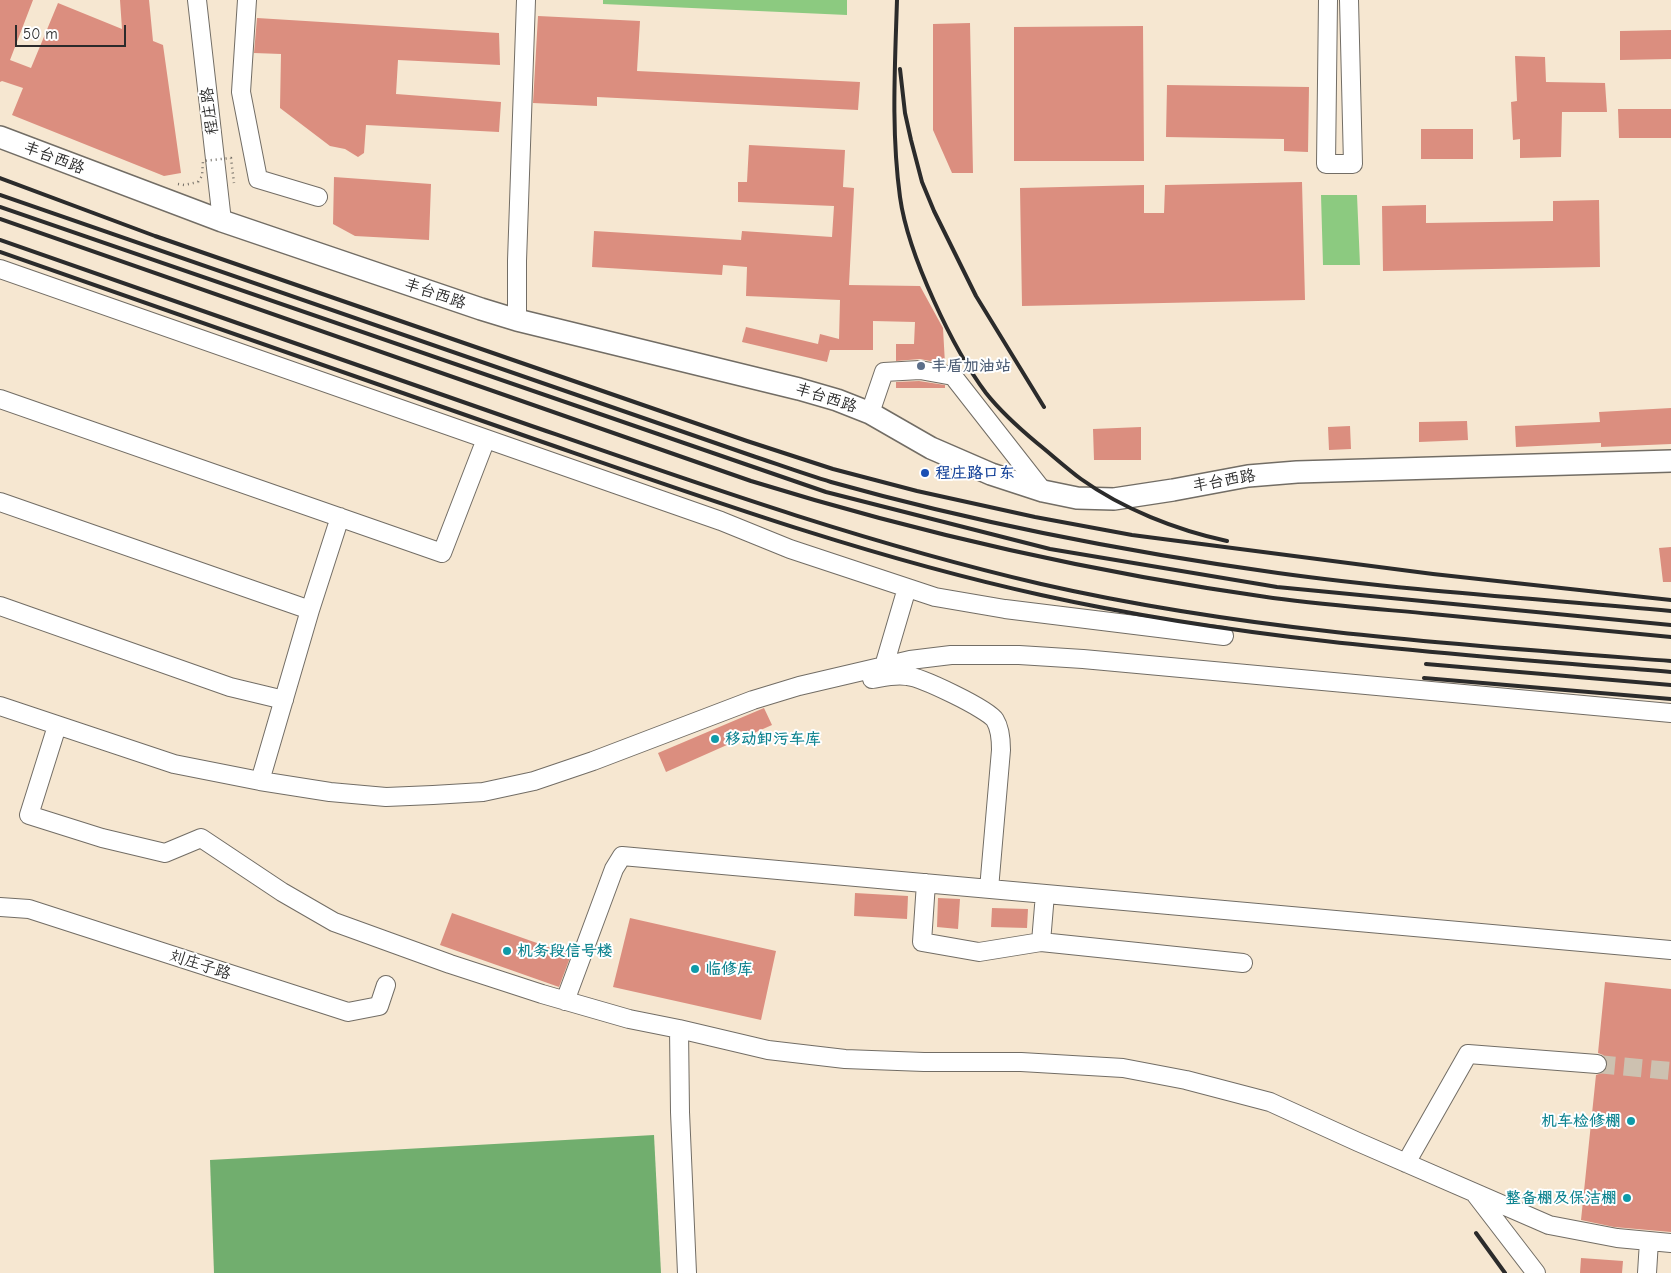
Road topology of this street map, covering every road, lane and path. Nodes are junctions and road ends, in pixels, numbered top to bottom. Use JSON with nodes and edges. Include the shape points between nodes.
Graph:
{"nodes":[{"id":1,"x":197,"y":0,"type":"edge"},
{"id":2,"x":247,"y":0,"type":"edge"},
{"id":3,"x":526,"y":0,"type":"edge"},
{"id":4,"x":1328,"y":0,"type":"edge"},
{"id":5,"x":1349,"y":0,"type":"edge"},
{"id":6,"x":0,"y":137,"type":"edge"},
{"id":7,"x":198,"y":182,"type":"dead end"},
{"id":8,"x":234,"y":183,"type":"dead end"},
{"id":9,"x":318,"y":197,"type":"dead end"},
{"id":10,"x":222,"y":221,"type":"junction"},
{"id":11,"x":0,"y":269,"type":"edge"},
{"id":12,"x":517,"y":320,"type":"junction"},
{"id":13,"x":0,"y":399,"type":"edge"},
{"id":14,"x":870,"y":413,"type":"junction"},
{"id":15,"x":486,"y":439,"type":"junction"},
{"id":16,"x":1671,"y":461,"type":"edge"},
{"id":17,"x":1043,"y":491,"type":"junction"},
{"id":18,"x":0,"y":502,"type":"edge"},
{"id":19,"x":340,"y":518,"type":"junction"},
{"id":20,"x":907,"y":588,"type":"junction"},
{"id":21,"x":0,"y":606,"type":"edge"},
{"id":22,"x":310,"y":610,"type":"junction"},
{"id":23,"x":1224,"y":636,"type":"dead end"},
{"id":24,"x":884,"y":666,"type":"junction"},
{"id":25,"x":799,"y":686,"type":"junction"},
{"id":26,"x":284,"y":700,"type":"junction"},
{"id":27,"x":0,"y":706,"type":"edge"},
{"id":28,"x":1671,"y":713,"type":"edge"},
{"id":29,"x":57,"y":726,"type":"junction"},
{"id":30,"x":260,"y":781,"type":"junction"},
{"id":31,"x":926,"y":883,"type":"junction"},
{"id":32,"x":989,"y":889,"type":"junction"},
{"id":33,"x":1045,"y":894,"type":"junction"},
{"id":34,"x":0,"y":907,"type":"edge"},
{"id":35,"x":1041,"y":942,"type":"junction"},
{"id":36,"x":1671,"y":950,"type":"edge"},
{"id":37,"x":1243,"y":963,"type":"dead end"},
{"id":38,"x":386,"y":985,"type":"dead end"},
{"id":39,"x":566,"y":1001,"type":"junction"},
{"id":40,"x":680,"y":1028,"type":"junction"},
{"id":41,"x":1597,"y":1064,"type":"tunnel mouth"},
{"id":42,"x":1406,"y":1163,"type":"junction"},
{"id":43,"x":1474,"y":1192,"type":"junction"},
{"id":44,"x":1650,"y":1241,"type":"junction"},
{"id":45,"x":1671,"y":1243,"type":"edge"},
{"id":46,"x":688,"y":1273,"type":"edge"},
{"id":47,"x":1536,"y":1273,"type":"edge"},
{"id":48,"x":1647,"y":1273,"type":"edge"}],
"edges":[{"from":1,"to":10,"type":"street","name":"程庄路"},
{"from":2,"to":9,"type":"street","via":[[241,92],[258,179]]},
{"from":3,"to":12,"type":"street"},
{"from":4,"to":5,"type":"street","via":[[1326,164],[1353,164]]},
{"from":6,"to":10,"type":"main road","name":"丰台西路"},
{"from":7,"to":8,"type":"path","bridge":true,"via":[[202,176],[203,161],[230,158]]},
{"from":10,"to":12,"type":"main road","name":"丰台西路"},
{"from":11,"to":15,"type":"street"},
{"from":12,"to":14,"type":"main road","name":"丰台西路","via":[[799,389]]},
{"from":13,"to":19,"type":"street"},
{"from":14,"to":17,"type":"main road","name":"丰台西路","via":[[961,462]]},
{"from":14,"to":17,"type":"street","via":[[884,372],[920,370],[953,376]]},
{"from":15,"to":19,"type":"street","via":[[442,553]]},
{"from":15,"to":20,"type":"street"},
{"from":16,"to":17,"type":"main road","name":"丰台西路","via":[[1297,472],[1248,476],[1114,498],[1077,498]]},
{"from":18,"to":22,"type":"street"},
{"from":19,"to":22,"type":"street"},
{"from":20,"to":23,"type":"street","via":[[935,598],[1005,609]]},
{"from":20,"to":24,"type":"street"},
{"from":21,"to":26,"type":"street","via":[[230,687]]},
{"from":22,"to":26,"type":"street"},
{"from":24,"to":25,"type":"street"},
{"from":24,"to":28,"type":"street","via":[[951,655],[1019,655]]},
{"from":25,"to":30,"type":"street","via":[[534,781],[483,792],[386,797]]},
{"from":25,"to":32,"type":"street","via":[[835,686],[889,676],[908,676],[966,700],[995,720],[1001,750]]},
{"from":26,"to":30,"type":"street"},
{"from":27,"to":29,"type":"street"},
{"from":29,"to":30,"type":"street","via":[[174,764]]},
{"from":29,"to":39,"type":"street","via":[[30,816],[165,853],[201,838],[334,922]]},
{"from":31,"to":32,"type":"street"},
{"from":31,"to":35,"type":"street","via":[[922,942],[979,952]]},
{"from":31,"to":39,"type":"street","via":[[622,856],[614,869]]},
{"from":32,"to":33,"type":"street"},
{"from":33,"to":35,"type":"street"},
{"from":33,"to":36,"type":"street"},
{"from":34,"to":38,"type":"street","name":"刘庄子路","via":[[29,910],[348,1012],[379,1006]]},
{"from":35,"to":37,"type":"street"},
{"from":39,"to":40,"type":"street","via":[[629,1019]]},
{"from":40,"to":42,"type":"street","via":[[768,1050],[846,1059],[1021,1062],[1123,1068],[1186,1080],[1270,1102]]},
{"from":40,"to":46,"type":"street","via":[[680,1112]]},
{"from":41,"to":42,"type":"street","via":[[1468,1054]]},
{"from":42,"to":43,"type":"street"},
{"from":43,"to":44,"type":"street","via":[[1549,1225]]},
{"from":43,"to":47,"type":"street"},
{"from":44,"to":45,"type":"street"},
{"from":44,"to":48,"type":"street"}]}
